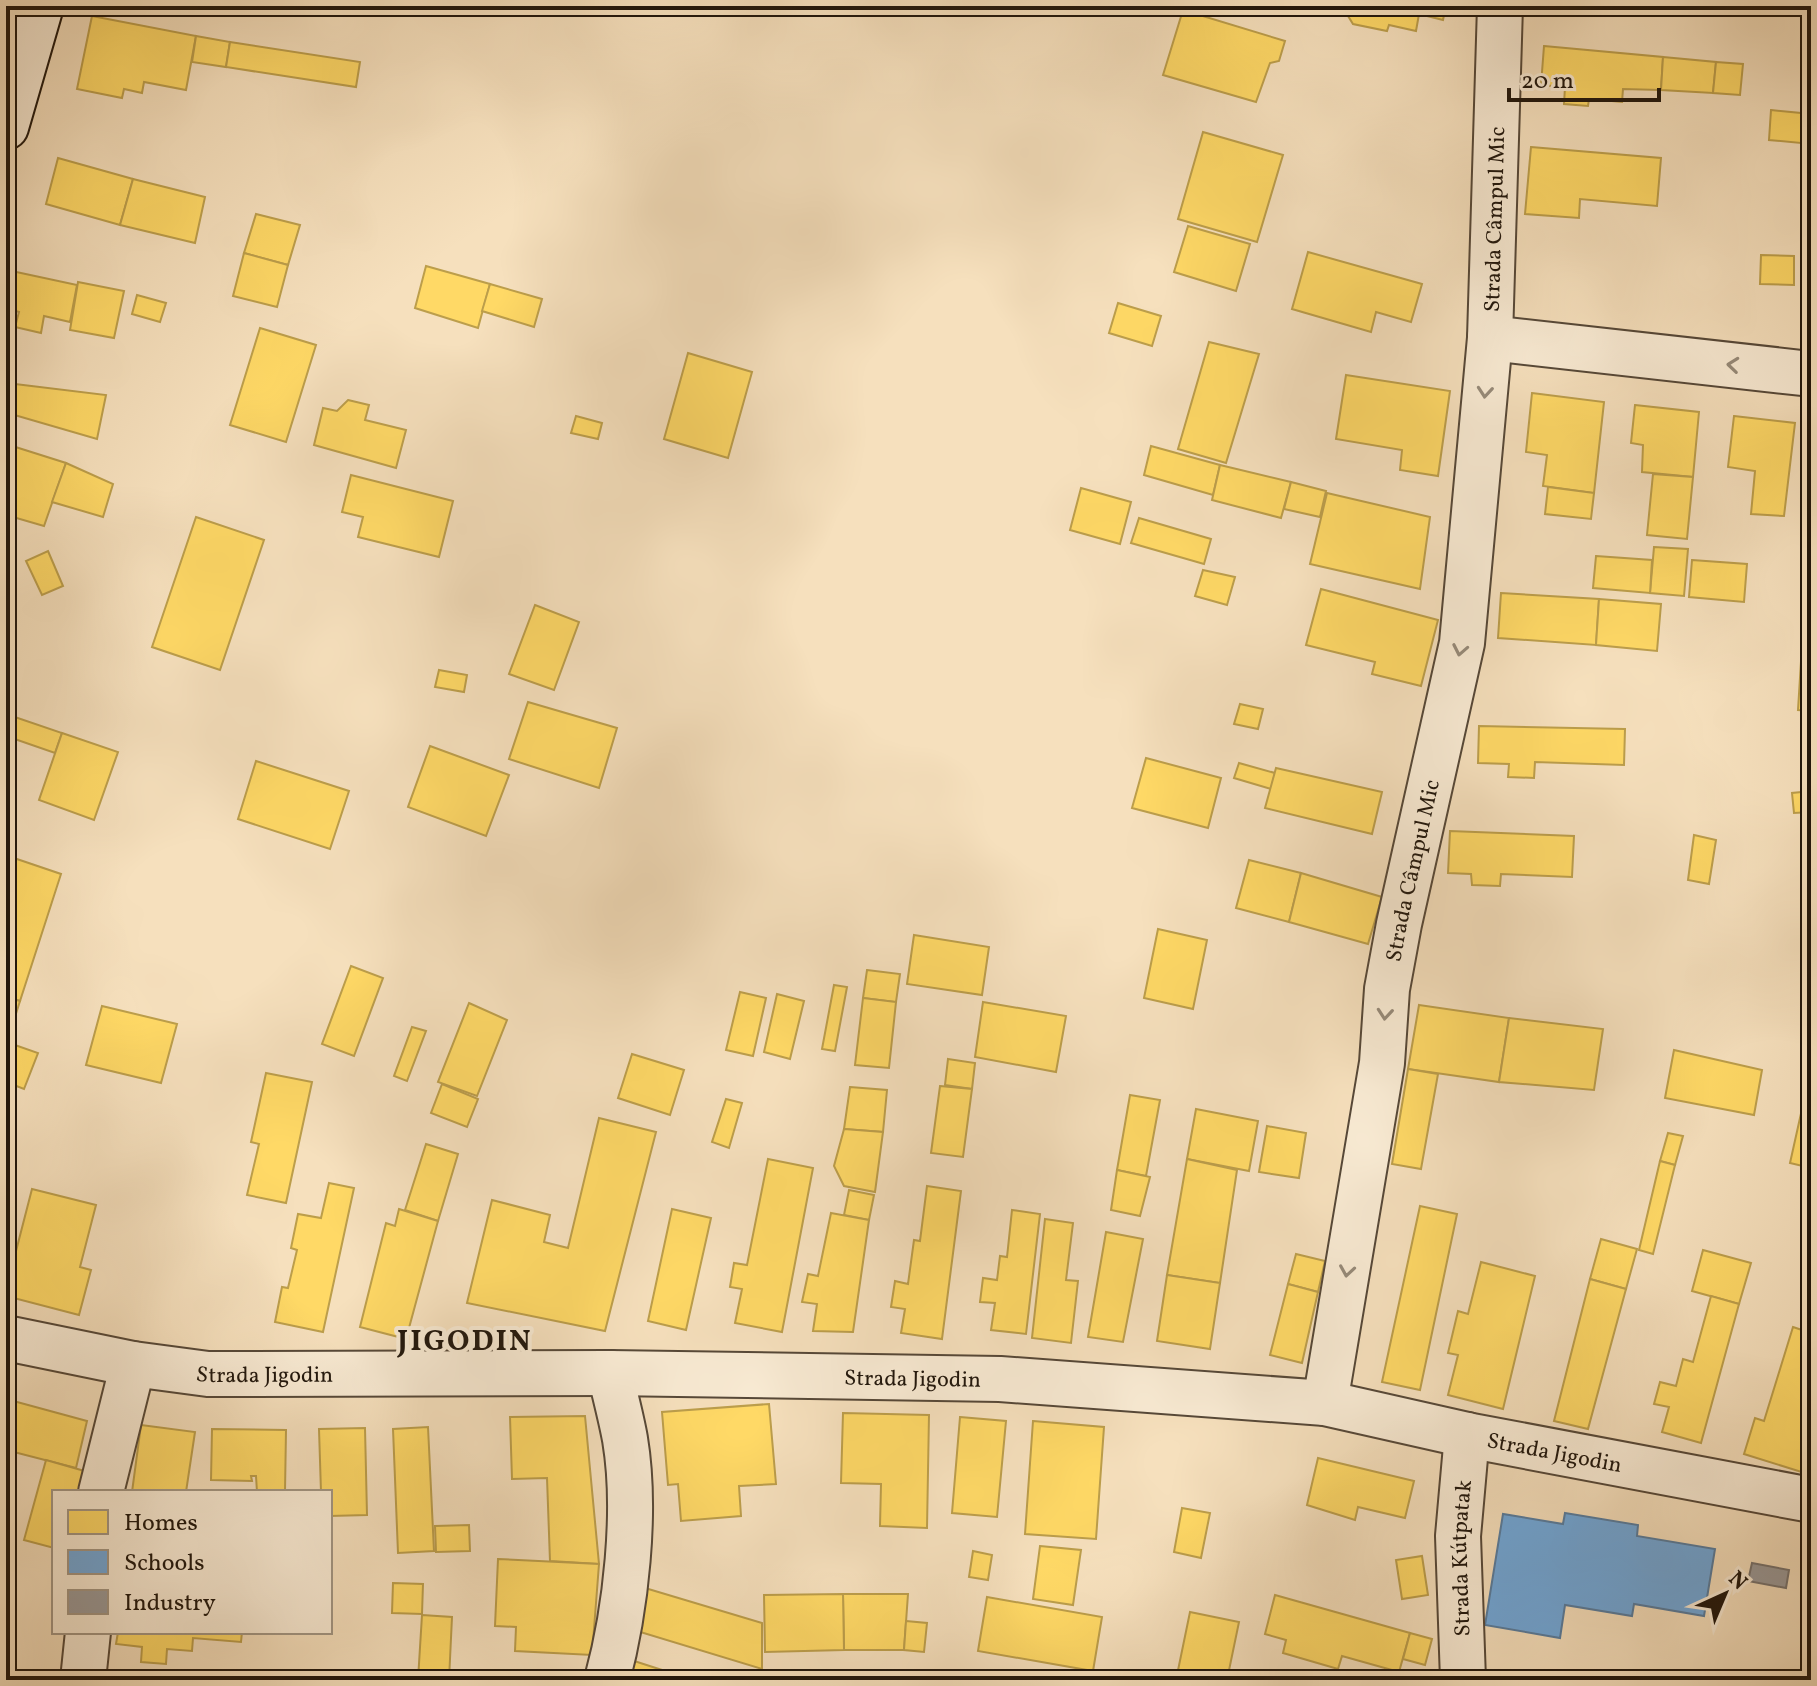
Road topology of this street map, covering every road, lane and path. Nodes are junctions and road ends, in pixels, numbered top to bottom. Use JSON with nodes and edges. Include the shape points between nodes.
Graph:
{"nodes":[{"id":1,"x":41,"y":6,"type":"edge"},
{"id":2,"x":1500,"y":6,"type":"edge"},
{"id":3,"x":6,"y":127,"type":"edge"},
{"id":4,"x":1490,"y":338,"type":"junction"},
{"id":5,"x":1811,"y":374,"type":"edge"},
{"id":6,"x":6,"y":1338,"type":"edge"},
{"id":7,"x":133,"y":1364,"type":"junction"},
{"id":8,"x":610,"y":1373,"type":"junction"},
{"id":9,"x":1325,"y":1403,"type":"junction"},
{"id":10,"x":1467,"y":1435,"type":"junction"},
{"id":11,"x":102,"y":1490,"type":"edge"},
{"id":12,"x":1811,"y":1500,"type":"edge"},
{"id":13,"x":88,"y":1634,"type":"edge"},
{"id":14,"x":83,"y":1680,"type":"edge"},
{"id":15,"x":607,"y":1680,"type":"edge"},
{"id":16,"x":1463,"y":1680,"type":"edge"}],
"edges":[{"from":1,"to":3,"type":"street"},
{"from":2,"to":4,"type":"street","name":"Strada Câmpul Mic"},
{"from":5,"to":4,"type":"street","name":"Strada Câmpul Mic","one_way":true},
{"from":4,"to":9,"type":"street","name":"Strada Câmpul Mic","one_way":true,"via":[[1462,643],[1394,950],[1382,1063]]},
{"from":6,"to":7,"type":"street","name":"Strada Jigodin"},
{"from":7,"to":8,"type":"street","name":"Strada Jigodin","via":[[208,1374]]},
{"from":7,"to":11,"type":"street"},
{"from":8,"to":9,"type":"street","name":"Strada Jigodin","via":[[1000,1379]]},
{"from":8,"to":15,"type":"street","via":[[626,1442],[629,1541]]},
{"from":9,"to":10,"type":"street","name":"Strada Jigodin"},
{"from":10,"to":12,"type":"street","name":"Strada Jigodin"},
{"from":10,"to":16,"type":"street","name":"Strada Kútpatak","via":[[1458,1536]]},
{"from":13,"to":14,"type":"street"}]}
